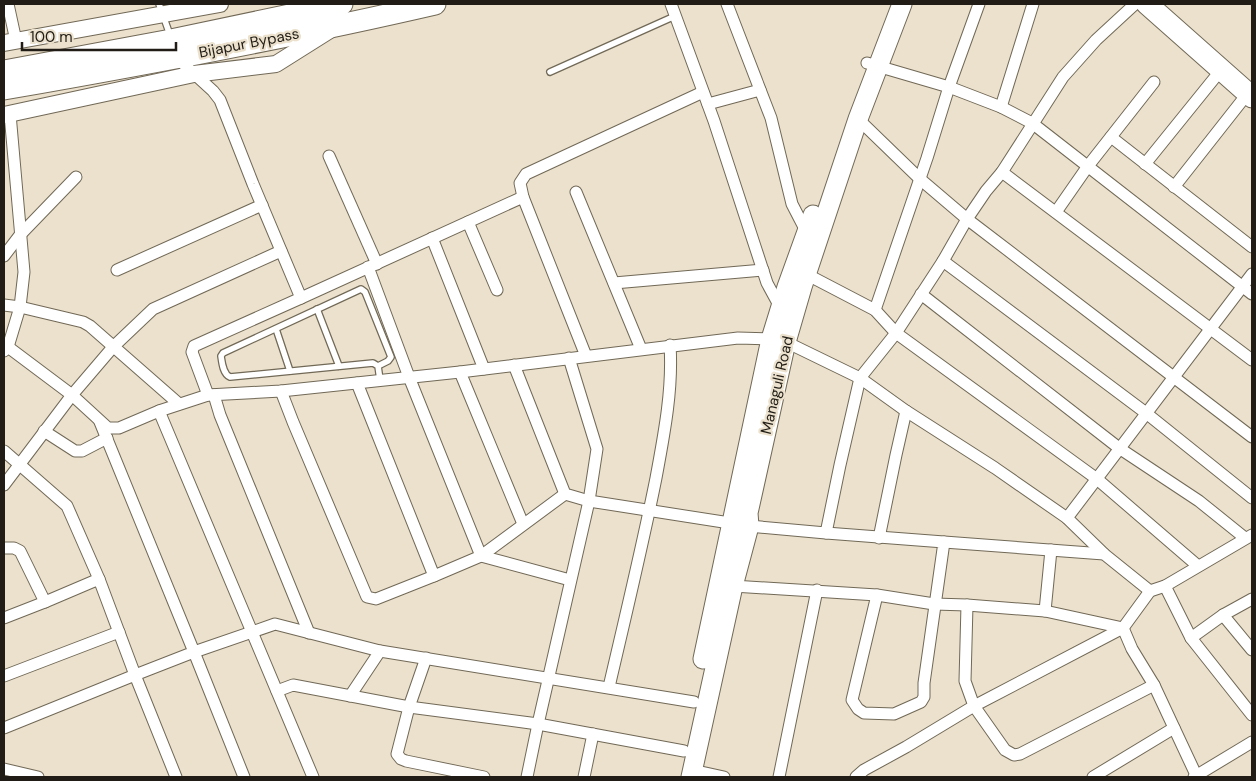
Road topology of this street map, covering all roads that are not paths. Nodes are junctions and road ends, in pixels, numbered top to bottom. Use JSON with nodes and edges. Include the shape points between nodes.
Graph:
{"nodes":[{"id":1,"x":8,"y":4,"type":"edge"},
{"id":2,"x":220,"y":4,"type":"edge"},
{"id":3,"x":291,"y":4,"type":"edge"},
{"id":4,"x":435,"y":4,"type":"edge"},
{"id":5,"x":671,"y":4,"type":"edge"},
{"id":6,"x":727,"y":4,"type":"edge"},
{"id":7,"x":888,"y":4,"type":"edge"},
{"id":8,"x":902,"y":4,"type":"edge"},
{"id":9,"x":979,"y":4,"type":"edge"},
{"id":10,"x":1034,"y":4,"type":"edge"},
{"id":11,"x":1135,"y":4,"type":"edge"},
{"id":12,"x":1147,"y":4,"type":"edge"},
{"id":13,"x":333,"y":6,"type":"edge"},
{"id":14,"x":161,"y":9,"type":"edge"},
{"id":15,"x":675,"y":16,"type":"junction"},
{"id":16,"x":336,"y":26,"type":"junction"},
{"id":17,"x":10,"y":42,"type":"edge"},
{"id":18,"x":174,"y":49,"type":"junction"},
{"id":19,"x":873,"y":65,"type":"junction"},
{"id":20,"x":1221,"y":70,"type":"junction"},
{"id":21,"x":4,"y":71,"type":"edge"},
{"id":22,"x":550,"y":72,"type":"dead end"},
{"id":23,"x":194,"y":74,"type":"junction"},
{"id":24,"x":1154,"y":82,"type":"dead end"},
{"id":25,"x":949,"y":87,"type":"junction"},
{"id":26,"x":4,"y":89,"type":"edge"},
{"id":27,"x":760,"y":90,"type":"junction"},
{"id":28,"x":703,"y":92,"type":"junction"},
{"id":29,"x":1250,"y":95,"type":"edge"},
{"id":30,"x":708,"y":104,"type":"junction"},
{"id":31,"x":1001,"y":107,"type":"junction"},
{"id":32,"x":7,"y":115,"type":"edge"},
{"id":33,"x":858,"y":119,"type":"junction"},
{"id":34,"x":1032,"y":123,"type":"junction"},
{"id":35,"x":1111,"y":137,"type":"junction"},
{"id":36,"x":329,"y":156,"type":"dead end"},
{"id":37,"x":1145,"y":164,"type":"junction"},
{"id":38,"x":1088,"y":166,"type":"junction"},
{"id":39,"x":1002,"y":172,"type":"junction"},
{"id":40,"x":76,"y":177,"type":"dead end"},
{"id":41,"x":920,"y":180,"type":"junction"},
{"id":42,"x":1174,"y":186,"type":"junction"},
{"id":43,"x":576,"y":192,"type":"dead end"},
{"id":44,"x":522,"y":197,"type":"junction"},
{"id":45,"x":262,"y":205,"type":"junction"},
{"id":46,"x":1056,"y":212,"type":"junction"},
{"id":47,"x":967,"y":219,"type":"junction"},
{"id":48,"x":468,"y":222,"type":"junction"},
{"id":49,"x":806,"y":233,"type":"junction"},
{"id":50,"x":20,"y":235,"type":"junction"},
{"id":51,"x":432,"y":238,"type":"junction"},
{"id":52,"x":1252,"y":247,"type":"edge"},
{"id":53,"x":281,"y":251,"type":"junction"},
{"id":54,"x":4,"y":256,"type":"edge"},
{"id":55,"x":943,"y":261,"type":"junction"},
{"id":56,"x":373,"y":266,"type":"junction"},
{"id":57,"x":117,"y":270,"type":"dead end"},
{"id":58,"x":763,"y":270,"type":"junction"},
{"id":59,"x":806,"y":274,"type":"junction"},
{"id":60,"x":1252,"y":274,"type":"edge"},
{"id":61,"x":614,"y":283,"type":"junction"},
{"id":62,"x":498,"y":290,"type":"dead end"},
{"id":63,"x":1248,"y":290,"type":"edge"},
{"id":64,"x":921,"y":294,"type":"junction"},
{"id":65,"x":301,"y":298,"type":"junction"},
{"id":66,"x":4,"y":305,"type":"edge"},
{"id":67,"x":20,"y":307,"type":"junction"},
{"id":68,"x":780,"y":307,"type":"junction"},
{"id":69,"x":317,"y":309,"type":"junction"},
{"id":70,"x":875,"y":310,"type":"junction"},
{"id":71,"x":276,"y":328,"type":"junction"},
{"id":72,"x":1211,"y":330,"type":"junction"},
{"id":73,"x":896,"y":333,"type":"junction"},
{"id":74,"x":778,"y":340,"type":"junction"},
{"id":75,"x":670,"y":345,"type":"junction"},
{"id":76,"x":113,"y":347,"type":"junction"},
{"id":77,"x":6,"y":349,"type":"edge"},
{"id":78,"x":641,"y":349,"type":"junction"},
{"id":79,"x":586,"y":356,"type":"junction"},
{"id":80,"x":569,"y":358,"type":"junction"},
{"id":81,"x":1252,"y":360,"type":"edge"},
{"id":82,"x":514,"y":365,"type":"junction"},
{"id":83,"x":339,"y":366,"type":"junction"},
{"id":84,"x":378,"y":366,"type":"junction"},
{"id":85,"x":484,"y":369,"type":"junction"},
{"id":86,"x":290,"y":371,"type":"junction"},
{"id":87,"x":460,"y":372,"type":"junction"},
{"id":88,"x":409,"y":377,"type":"junction"},
{"id":89,"x":860,"y":378,"type":"junction"},
{"id":90,"x":1174,"y":378,"type":"junction"},
{"id":91,"x":380,"y":380,"type":"junction"},
{"id":92,"x":358,"y":383,"type":"junction"},
{"id":93,"x":282,"y":391,"type":"junction"},
{"id":94,"x":72,"y":395,"type":"junction"},
{"id":95,"x":211,"y":395,"type":"junction"},
{"id":96,"x":179,"y":404,"type":"junction"},
{"id":97,"x":159,"y":411,"type":"junction"},
{"id":98,"x":906,"y":412,"type":"junction"},
{"id":99,"x":1146,"y":413,"type":"junction"},
{"id":100,"x":100,"y":420,"type":"junction"},
{"id":101,"x":44,"y":432,"type":"junction"},
{"id":102,"x":1252,"y":436,"type":"edge"},
{"id":103,"x":106,"y":438,"type":"junction"},
{"id":104,"x":1119,"y":448,"type":"junction"},
{"id":105,"x":4,"y":451,"type":"edge"},
{"id":106,"x":19,"y":464,"type":"junction"},
{"id":107,"x":1097,"y":479,"type":"junction"},
{"id":108,"x":4,"y":485,"type":"edge"},
{"id":109,"x":565,"y":494,"type":"junction"},
{"id":110,"x":1252,"y":498,"type":"edge"},
{"id":111,"x":589,"y":501,"type":"junction"},
{"id":112,"x":650,"y":510,"type":"junction"},
{"id":113,"x":1067,"y":518,"type":"junction"},
{"id":114,"x":523,"y":524,"type":"junction"},
{"id":115,"x":741,"y":524,"type":"junction"},
{"id":116,"x":826,"y":534,"type":"junction"},
{"id":117,"x":1248,"y":536,"type":"edge"},
{"id":118,"x":879,"y":538,"type":"junction"},
{"id":119,"x":944,"y":542,"type":"junction"},
{"id":120,"x":4,"y":548,"type":"edge"},
{"id":121,"x":1051,"y":550,"type":"junction"},
{"id":122,"x":1104,"y":554,"type":"junction"},
{"id":123,"x":481,"y":556,"type":"junction"},
{"id":124,"x":1198,"y":566,"type":"junction"},
{"id":125,"x":434,"y":576,"type":"junction"},
{"id":126,"x":99,"y":579,"type":"junction"},
{"id":127,"x":570,"y":580,"type":"junction"},
{"id":128,"x":733,"y":586,"type":"junction"},
{"id":129,"x":1165,"y":586,"type":"junction"},
{"id":130,"x":817,"y":590,"type":"junction"},
{"id":131,"x":1150,"y":591,"type":"junction"},
{"id":132,"x":877,"y":595,"type":"junction"},
{"id":133,"x":1252,"y":599,"type":"edge"},
{"id":134,"x":45,"y":602,"type":"junction"},
{"id":135,"x":934,"y":604,"type":"junction"},
{"id":136,"x":967,"y":605,"type":"junction"},
{"id":137,"x":1045,"y":611,"type":"junction"},
{"id":138,"x":1223,"y":615,"type":"junction"},
{"id":139,"x":4,"y":618,"type":"edge"},
{"id":140,"x":1124,"y":628,"type":"junction"},
{"id":141,"x":252,"y":631,"type":"junction"},
{"id":142,"x":119,"y":632,"type":"junction"},
{"id":143,"x":309,"y":632,"type":"junction"},
{"id":144,"x":1191,"y":638,"type":"junction"},
{"id":145,"x":1252,"y":650,"type":"edge"},
{"id":146,"x":380,"y":651,"type":"junction"},
{"id":147,"x":194,"y":652,"type":"junction"},
{"id":148,"x":426,"y":658,"type":"junction"},
{"id":149,"x":135,"y":675,"type":"junction"},
{"id":150,"x":4,"y":676,"type":"edge"},
{"id":151,"x":549,"y":678,"type":"junction"},
{"id":152,"x":1154,"y":685,"type":"junction"},
{"id":153,"x":609,"y":687,"type":"junction"},
{"id":154,"x":277,"y":691,"type":"junction"},
{"id":155,"x":350,"y":696,"type":"junction"},
{"id":156,"x":694,"y":702,"type":"junction"},
{"id":157,"x":974,"y":706,"type":"junction"},
{"id":158,"x":409,"y":707,"type":"junction"},
{"id":159,"x":1252,"y":715,"type":"edge"},
{"id":160,"x":538,"y":724,"type":"junction"},
{"id":161,"x":4,"y":728,"type":"edge"},
{"id":162,"x":1174,"y":728,"type":"junction"},
{"id":163,"x":593,"y":734,"type":"junction"},
{"id":164,"x":1252,"y":742,"type":"edge"},
{"id":165,"x":684,"y":751,"type":"junction"},
{"id":166,"x":4,"y":768,"type":"edge"},
{"id":167,"x":687,"y":775,"type":"edge"},
{"id":168,"x":38,"y":777,"type":"edge"},
{"id":169,"x":176,"y":777,"type":"edge"},
{"id":170,"x":244,"y":777,"type":"edge"},
{"id":171,"x":313,"y":777,"type":"edge"},
{"id":172,"x":484,"y":777,"type":"edge"},
{"id":173,"x":527,"y":777,"type":"edge"},
{"id":174,"x":584,"y":777,"type":"edge"},
{"id":175,"x":724,"y":777,"type":"edge"},
{"id":176,"x":779,"y":777,"type":"edge"},
{"id":177,"x":856,"y":777,"type":"edge"},
{"id":178,"x":1094,"y":777,"type":"edge"},
{"id":179,"x":1196,"y":777,"type":"edge"}],
"edges":[{"from":1,"to":17,"type":"street"},
{"from":2,"to":14,"type":"street"},
{"from":3,"to":13,"type":"street"},
{"from":4,"to":16,"type":"highway","name":"Bijapur Bypass"},
{"from":5,"to":15,"type":"street"},
{"from":6,"to":27,"type":"street"},
{"from":7,"to":19,"type":"main road","name":"Managuli Road"},
{"from":8,"to":19,"type":"main road","name":"Managuli Road"},
{"from":9,"to":25,"type":"street"},
{"from":10,"to":31,"type":"street"},
{"from":11,"to":34,"type":"street","via":[[1063,77]]},
{"from":12,"to":20,"type":"highway"},
{"from":13,"to":18,"type":"highway","name":"Bijapur Bypass"},
{"from":14,"to":17,"type":"street"},
{"from":14,"to":18,"type":"lane"},
{"from":15,"to":22,"type":"lane"},
{"from":15,"to":28,"type":"street"},
{"from":16,"to":18,"type":"highway","name":"Bijapur Bypass"},
{"from":16,"to":23,"type":"street","via":[[276,64]]},
{"from":18,"to":21,"type":"highway","name":"Bijapur Bypass"},
{"from":18,"to":23,"type":"street"},
{"from":18,"to":26,"type":"highway","name":"Bijapur Bypass"},
{"from":19,"to":25,"type":"street"},
{"from":19,"to":33,"type":"main road","name":"Managuli Road"},
{"from":19,"to":49,"type":"main road","name":"Managuli Road","via":[[850,106]]},
{"from":20,"to":29,"type":"highway"},
{"from":20,"to":37,"type":"street"},
{"from":23,"to":32,"type":"street"},
{"from":23,"to":45,"type":"street","via":[[220,100]]},
{"from":24,"to":35,"type":"street"},
{"from":25,"to":31,"type":"street"},
{"from":25,"to":41,"type":"street"},
{"from":27,"to":30,"type":"street"},
{"from":27,"to":49,"type":"street","via":[[771,118],[792,204]]},
{"from":28,"to":30,"type":"street"},
{"from":28,"to":44,"type":"street","via":[[526,174],[520,182]]},
{"from":29,"to":42,"type":"street"},
{"from":30,"to":58,"type":"street"},
{"from":31,"to":34,"type":"street"},
{"from":32,"to":50,"type":"street"},
{"from":33,"to":41,"type":"street"},
{"from":33,"to":59,"type":"main road","name":"Managuli Road"},
{"from":34,"to":38,"type":"street"},
{"from":34,"to":39,"type":"street"},
{"from":35,"to":37,"type":"street"},
{"from":35,"to":38,"type":"street"},
{"from":36,"to":56,"type":"street"},
{"from":37,"to":42,"type":"street"},
{"from":38,"to":46,"type":"street"},
{"from":38,"to":63,"type":"street"},
{"from":39,"to":46,"type":"street"},
{"from":39,"to":47,"type":"street"},
{"from":40,"to":50,"type":"street"},
{"from":41,"to":47,"type":"street"},
{"from":41,"to":70,"type":"street"},
{"from":42,"to":52,"type":"street"},
{"from":43,"to":61,"type":"street"},
{"from":44,"to":48,"type":"street"},
{"from":44,"to":79,"type":"street"},
{"from":45,"to":53,"type":"street"},
{"from":45,"to":57,"type":"street"},
{"from":46,"to":72,"type":"street"},
{"from":47,"to":55,"type":"street"},
{"from":47,"to":90,"type":"street"},
{"from":48,"to":51,"type":"street"},
{"from":48,"to":62,"type":"street"},
{"from":49,"to":68,"type":"main road","name":"Managuli Road"},
{"from":50,"to":54,"type":"street"},
{"from":50,"to":67,"type":"street","via":[[24,272]]},
{"from":51,"to":56,"type":"street"},
{"from":51,"to":85,"type":"street"},
{"from":53,"to":65,"type":"street"},
{"from":53,"to":76,"type":"street","via":[[153,309]]},
{"from":55,"to":64,"type":"street"},
{"from":55,"to":99,"type":"street"},
{"from":56,"to":65,"type":"street"},
{"from":56,"to":88,"type":"street"},
{"from":58,"to":61,"type":"street"},
{"from":58,"to":68,"type":"street"},
{"from":59,"to":70,"type":"street"},
{"from":59,"to":74,"type":"main road","name":"Managuli Road"},
{"from":60,"to":63,"type":"street"},
{"from":61,"to":78,"type":"street"},
{"from":63,"to":72,"type":"street"},
{"from":64,"to":73,"type":"street"},
{"from":64,"to":104,"type":"street"},
{"from":65,"to":95,"type":"street","via":[[194,346],[192,352]]},
{"from":66,"to":67,"type":"street"},
{"from":67,"to":76,"type":"street","via":[[83,322]]},
{"from":67,"to":77,"type":"street"},
{"from":68,"to":74,"type":"main road","name":"Managuli Road"},
{"from":69,"to":71,"type":"lane"},
{"from":69,"to":83,"type":"lane"},
{"from":69,"to":84,"type":"lane","via":[[364,290],[391,357]]},
{"from":70,"to":73,"type":"street"},
{"from":71,"to":86,"type":"lane"},
{"from":71,"to":86,"type":"lane","via":[[222,354],[224,371],[231,377]]},
{"from":72,"to":81,"type":"street"},
{"from":72,"to":90,"type":"street"},
{"from":73,"to":89,"type":"street"},
{"from":73,"to":107,"type":"street"},
{"from":74,"to":75,"type":"street","via":[[738,338]]},
{"from":74,"to":89,"type":"street"},
{"from":74,"to":115,"type":"main road","name":"Managuli Road"},
{"from":75,"to":78,"type":"street"},
{"from":75,"to":112,"type":"street","via":[[672,367],[664,437]]},
{"from":76,"to":94,"type":"street"},
{"from":76,"to":96,"type":"street"},
{"from":77,"to":94,"type":"street"},
{"from":78,"to":79,"type":"street"},
{"from":79,"to":80,"type":"street"},
{"from":80,"to":82,"type":"street"},
{"from":80,"to":111,"type":"street","via":[[597,449]]},
{"from":82,"to":85,"type":"street"},
{"from":82,"to":109,"type":"street"},
{"from":83,"to":84,"type":"lane","via":[[373,363]]},
{"from":83,"to":86,"type":"lane"},
{"from":84,"to":91,"type":"lane"},
{"from":85,"to":87,"type":"street"},
{"from":87,"to":88,"type":"street"},
{"from":87,"to":114,"type":"street"},
{"from":88,"to":91,"type":"street"},
{"from":88,"to":123,"type":"street"},
{"from":89,"to":98,"type":"street"},
{"from":89,"to":116,"type":"street"},
{"from":90,"to":99,"type":"street"},
{"from":90,"to":102,"type":"street"},
{"from":91,"to":92,"type":"street"},
{"from":92,"to":93,"type":"street"},
{"from":92,"to":125,"type":"street"},
{"from":93,"to":95,"type":"street"},
{"from":93,"to":125,"type":"street","via":[[367,597],[376,600]]},
{"from":94,"to":100,"type":"street"},
{"from":94,"to":101,"type":"street"},
{"from":95,"to":96,"type":"street"},
{"from":95,"to":143,"type":"street"},
{"from":96,"to":97,"type":"street"},
{"from":97,"to":100,"type":"street","via":[[118,428],[108,428]]},
{"from":97,"to":141,"type":"street"},
{"from":98,"to":113,"type":"street"},
{"from":98,"to":118,"type":"street"},
{"from":99,"to":104,"type":"street"},
{"from":99,"to":110,"type":"street"},
{"from":100,"to":103,"type":"street"},
{"from":101,"to":103,"type":"street","via":[[75,451],[82,451]]},
{"from":101,"to":106,"type":"street"},
{"from":103,"to":147,"type":"street"},
{"from":104,"to":107,"type":"street"},
{"from":104,"to":117,"type":"street"},
{"from":105,"to":106,"type":"street"},
{"from":106,"to":108,"type":"street"},
{"from":106,"to":126,"type":"street","via":[[67,506]]},
{"from":107,"to":113,"type":"street"},
{"from":107,"to":124,"type":"street"},
{"from":109,"to":111,"type":"street"},
{"from":109,"to":114,"type":"street"},
{"from":111,"to":112,"type":"street"},
{"from":111,"to":127,"type":"street"},
{"from":112,"to":115,"type":"street"},
{"from":112,"to":153,"type":"street"},
{"from":113,"to":122,"type":"street"},
{"from":114,"to":123,"type":"street"},
{"from":115,"to":116,"type":"street"},
{"from":115,"to":128,"type":"main road","name":"Managuli Road"},
{"from":115,"to":156,"type":"main road","name":"Managuli Road"},
{"from":116,"to":118,"type":"street"},
{"from":117,"to":124,"type":"street"},
{"from":118,"to":119,"type":"street"},
{"from":119,"to":121,"type":"street"},
{"from":119,"to":135,"type":"street"},
{"from":120,"to":134,"type":"street","via":[[20,551]]},
{"from":121,"to":122,"type":"street"},
{"from":121,"to":137,"type":"street"},
{"from":122,"to":131,"type":"street"},
{"from":123,"to":125,"type":"street"},
{"from":123,"to":127,"type":"street"},
{"from":124,"to":129,"type":"street"},
{"from":126,"to":134,"type":"street"},
{"from":126,"to":142,"type":"street"},
{"from":127,"to":151,"type":"street"},
{"from":128,"to":130,"type":"street"},
{"from":128,"to":167,"type":"main road","name":"Managuli Road"},
{"from":129,"to":131,"type":"street"},
{"from":129,"to":144,"type":"street"},
{"from":130,"to":132,"type":"street"},
{"from":130,"to":176,"type":"street"},
{"from":131,"to":140,"type":"street"},
{"from":132,"to":135,"type":"street"},
{"from":132,"to":135,"type":"street","via":[[852,700],[864,712],[894,714],[923,700]]},
{"from":133,"to":138,"type":"street"},
{"from":134,"to":139,"type":"street"},
{"from":135,"to":136,"type":"street"},
{"from":136,"to":137,"type":"street"},
{"from":136,"to":157,"type":"street","via":[[965,681]]},
{"from":137,"to":140,"type":"street"},
{"from":138,"to":144,"type":"street"},
{"from":138,"to":145,"type":"street"},
{"from":140,"to":152,"type":"street","via":[[1132,649]]},
{"from":140,"to":157,"type":"street"},
{"from":141,"to":143,"type":"street","via":[[275,624]]},
{"from":141,"to":147,"type":"street"},
{"from":141,"to":154,"type":"street"},
{"from":142,"to":149,"type":"street"},
{"from":142,"to":150,"type":"street"},
{"from":143,"to":146,"type":"street"},
{"from":144,"to":159,"type":"street"},
{"from":146,"to":148,"type":"street"},
{"from":146,"to":155,"type":"street"},
{"from":147,"to":149,"type":"street"},
{"from":147,"to":170,"type":"street"},
{"from":148,"to":151,"type":"street"},
{"from":148,"to":158,"type":"street"},
{"from":149,"to":161,"type":"street"},
{"from":149,"to":169,"type":"street"},
{"from":151,"to":153,"type":"street"},
{"from":151,"to":160,"type":"street"},
{"from":152,"to":157,"type":"street","via":[[1014,755],[1005,750]]},
{"from":152,"to":162,"type":"street"},
{"from":153,"to":156,"type":"street"},
{"from":154,"to":155,"type":"street","via":[[293,686]]},
{"from":154,"to":171,"type":"street"},
{"from":155,"to":158,"type":"street"},
{"from":156,"to":165,"type":"main road","name":"Managuli Road"},
{"from":157,"to":177,"type":"street"},
{"from":158,"to":160,"type":"street"},
{"from":158,"to":172,"type":"street","via":[[397,754],[401,759]]},
{"from":160,"to":163,"type":"street"},
{"from":160,"to":173,"type":"street"},
{"from":162,"to":178,"type":"street"},
{"from":162,"to":179,"type":"street"},
{"from":163,"to":165,"type":"street"},
{"from":163,"to":174,"type":"street"},
{"from":164,"to":179,"type":"street"},
{"from":165,"to":167,"type":"main road","name":"Managuli Road"},
{"from":166,"to":168,"type":"street"},
{"from":167,"to":175,"type":"street"}]}
